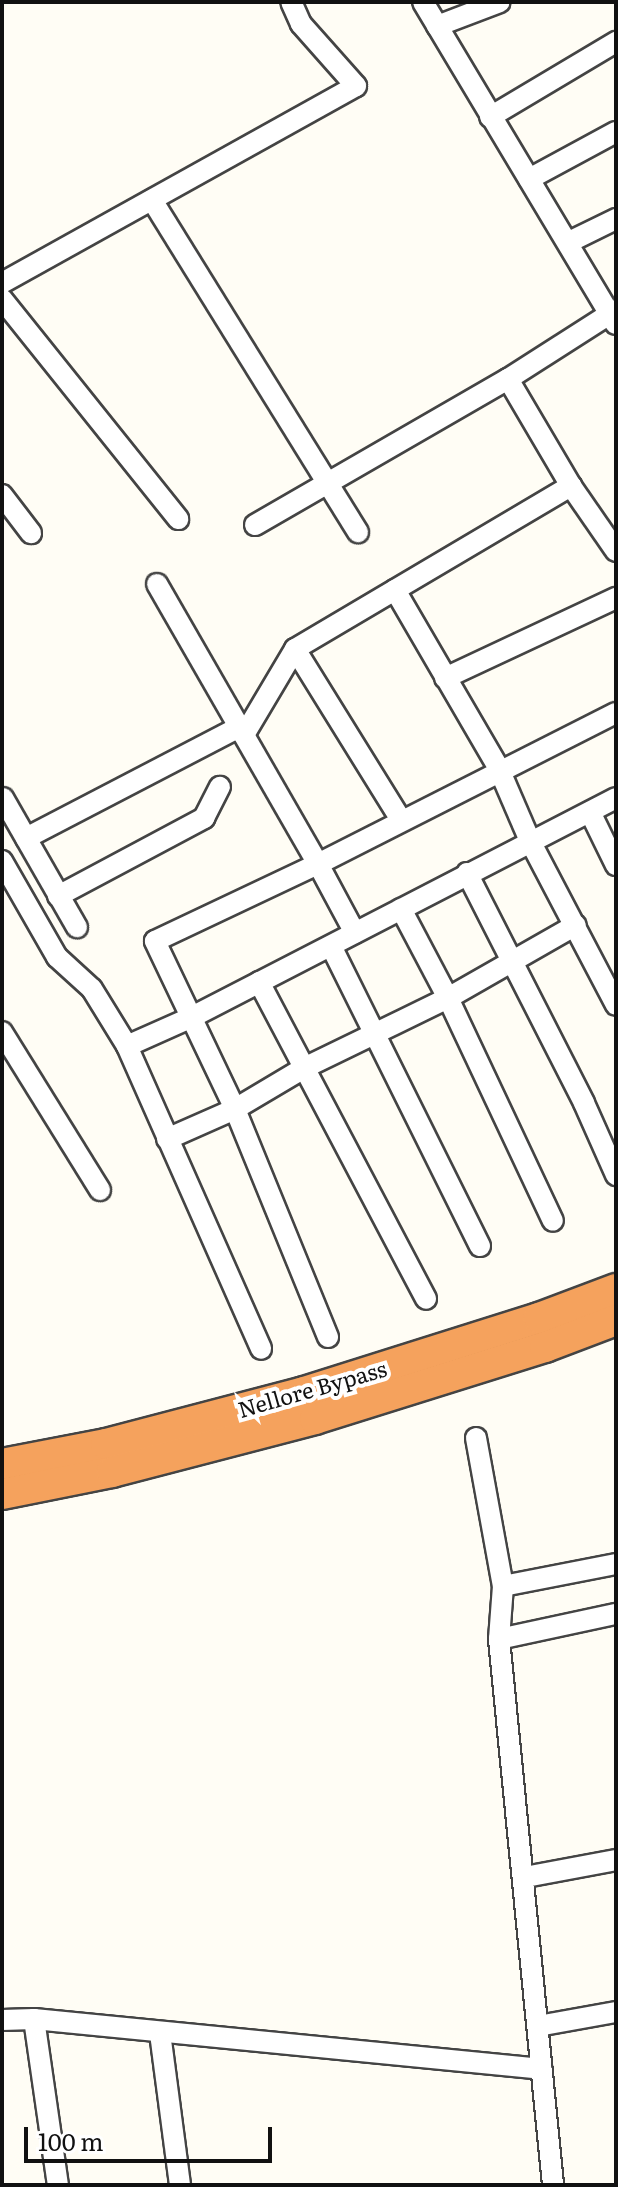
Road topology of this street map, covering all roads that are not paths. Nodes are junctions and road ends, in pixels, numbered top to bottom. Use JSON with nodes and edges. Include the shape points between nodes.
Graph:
{"nodes":[{"id":1,"x":291,"y":2,"type":"edge"},
{"id":2,"x":423,"y":2,"type":"edge"},
{"id":3,"x":500,"y":2,"type":"edge"},
{"id":4,"x":437,"y":26,"type":"junction"},
{"id":5,"x":616,"y":42,"type":"edge"},
{"id":6,"x":490,"y":117,"type":"junction"},
{"id":7,"x":616,"y":132,"type":"edge"},
{"id":8,"x":529,"y":179,"type":"junction"},
{"id":9,"x":152,"y":200,"type":"junction"},
{"id":10,"x":616,"y":219,"type":"edge"},
{"id":11,"x":569,"y":242,"type":"junction"},
{"id":12,"x":2,"y":283,"type":"edge"},
{"id":13,"x":2,"y":299,"type":"edge"},
{"id":14,"x":614,"y":316,"type":"edge"},
{"id":15,"x":508,"y":379,"type":"junction"},
{"id":16,"x":328,"y":484,"type":"junction"},
{"id":17,"x":571,"y":486,"type":"junction"},
{"id":18,"x":2,"y":495,"type":"edge"},
{"id":19,"x":178,"y":519,"type":"dead end"},
{"id":20,"x":255,"y":525,"type":"dead end"},
{"id":21,"x":358,"y":532,"type":"dead end"},
{"id":22,"x":31,"y":533,"type":"dead end"},
{"id":23,"x":616,"y":551,"type":"edge"},
{"id":24,"x":157,"y":584,"type":"dead end"},
{"id":25,"x":395,"y":590,"type":"junction"},
{"id":26,"x":616,"y":598,"type":"edge"},
{"id":27,"x":295,"y":649,"type":"junction"},
{"id":28,"x":445,"y":678,"type":"junction"},
{"id":29,"x":616,"y":713,"type":"edge"},
{"id":30,"x":241,"y":731,"type":"junction"},
{"id":31,"x":499,"y":769,"type":"junction"},
{"id":32,"x":220,"y":787,"type":"dead end"},
{"id":33,"x":3,"y":798,"type":"edge"},
{"id":34,"x":616,"y":798,"type":"edge"},
{"id":35,"x":590,"y":812,"type":"junction"},
{"id":36,"x":401,"y":820,"type":"junction"},
{"id":37,"x":26,"y":838,"type":"junction"},
{"id":38,"x":530,"y":841,"type":"junction"},
{"id":39,"x":2,"y":861,"type":"edge"},
{"id":40,"x":318,"y":864,"type":"junction"},
{"id":41,"x":616,"y":865,"type":"edge"},
{"id":42,"x":467,"y":873,"type":"junction"},
{"id":43,"x":58,"y":896,"type":"junction"},
{"id":44,"x":401,"y":909,"type":"junction"},
{"id":45,"x":576,"y":925,"type":"junction"},
{"id":46,"x":77,"y":927,"type":"dead end"},
{"id":47,"x":355,"y":933,"type":"junction"},
{"id":48,"x":331,"y":946,"type":"junction"},
{"id":49,"x":512,"y":960,"type":"junction"},
{"id":50,"x":259,"y":982,"type":"junction"},
{"id":51,"x":448,"y":998,"type":"junction"},
{"id":52,"x":616,"y":1005,"type":"edge"},
{"id":53,"x":192,"y":1017,"type":"junction"},
{"id":54,"x":2,"y":1032,"type":"edge"},
{"id":55,"x":375,"y":1033,"type":"junction"},
{"id":56,"x":127,"y":1046,"type":"junction"},
{"id":57,"x":304,"y":1068,"type":"junction"},
{"id":58,"x":235,"y":1109,"type":"junction"},
{"id":59,"x":167,"y":1139,"type":"junction"},
{"id":60,"x":616,"y":1175,"type":"edge"},
{"id":61,"x":100,"y":1190,"type":"dead end"},
{"id":62,"x":553,"y":1221,"type":"dead end"},
{"id":63,"x":480,"y":1246,"type":"dead end"},
{"id":64,"x":616,"y":1289,"type":"edge"},
{"id":65,"x":426,"y":1299,"type":"dead end"},
{"id":66,"x":616,"y":1320,"type":"edge"},
{"id":67,"x":328,"y":1337,"type":"dead end"},
{"id":68,"x":261,"y":1349,"type":"dead end"},
{"id":69,"x":476,"y":1438,"type":"dead end"},
{"id":70,"x":2,"y":1464,"type":"edge"},
{"id":71,"x":2,"y":1494,"type":"edge"},
{"id":72,"x":616,"y":1564,"type":"edge"},
{"id":73,"x":503,"y":1586,"type":"junction"},
{"id":74,"x":616,"y":1614,"type":"edge"},
{"id":75,"x":499,"y":1639,"type":"junction"},
{"id":76,"x":616,"y":1860,"type":"edge"},
{"id":77,"x":525,"y":1877,"type":"junction"},
{"id":78,"x":616,"y":2012,"type":"edge"},
{"id":79,"x":34,"y":2019,"type":"junction"},
{"id":80,"x":2,"y":2020,"type":"edge"},
{"id":81,"x":538,"y":2026,"type":"junction"},
{"id":82,"x":160,"y":2033,"type":"junction"},
{"id":83,"x":542,"y":2069,"type":"junction"},
{"id":84,"x":58,"y":2185,"type":"edge"},
{"id":85,"x":180,"y":2185,"type":"edge"},
{"id":86,"x":553,"y":2185,"type":"edge"}],
"edges":[{"from":1,"to":9,"type":"street","via":[[301,24],[356,86]]},
{"from":2,"to":4,"type":"street"},
{"from":3,"to":4,"type":"street"},
{"from":4,"to":6,"type":"street"},
{"from":5,"to":6,"type":"street"},
{"from":6,"to":8,"type":"street"},
{"from":7,"to":8,"type":"street"},
{"from":8,"to":11,"type":"street"},
{"from":9,"to":12,"type":"street"},
{"from":9,"to":16,"type":"street"},
{"from":10,"to":11,"type":"street"},
{"from":11,"to":14,"type":"street"},
{"from":13,"to":19,"type":"street"},
{"from":14,"to":15,"type":"street"},
{"from":15,"to":16,"type":"street"},
{"from":15,"to":17,"type":"street"},
{"from":16,"to":20,"type":"street"},
{"from":16,"to":21,"type":"street"},
{"from":17,"to":23,"type":"street"},
{"from":17,"to":25,"type":"street"},
{"from":18,"to":22,"type":"street"},
{"from":24,"to":30,"type":"street"},
{"from":25,"to":27,"type":"street"},
{"from":25,"to":28,"type":"street"},
{"from":26,"to":28,"type":"street"},
{"from":27,"to":30,"type":"street"},
{"from":27,"to":36,"type":"street"},
{"from":28,"to":31,"type":"street"},
{"from":29,"to":31,"type":"street"},
{"from":30,"to":37,"type":"street"},
{"from":30,"to":40,"type":"street"},
{"from":31,"to":36,"type":"street"},
{"from":31,"to":38,"type":"street"},
{"from":32,"to":43,"type":"street","via":[[204,818]]},
{"from":33,"to":37,"type":"street"},
{"from":34,"to":35,"type":"street"},
{"from":35,"to":38,"type":"street"},
{"from":35,"to":41,"type":"street"},
{"from":36,"to":40,"type":"street"},
{"from":37,"to":43,"type":"street"},
{"from":38,"to":42,"type":"street"},
{"from":38,"to":45,"type":"street"},
{"from":39,"to":56,"type":"street","via":[[57,957],[92,989]]},
{"from":40,"to":47,"type":"street"},
{"from":40,"to":53,"type":"street","via":[[155,941]]},
{"from":42,"to":44,"type":"street"},
{"from":42,"to":49,"type":"street"},
{"from":43,"to":46,"type":"street"},
{"from":44,"to":47,"type":"street"},
{"from":44,"to":51,"type":"street"},
{"from":45,"to":49,"type":"street"},
{"from":45,"to":52,"type":"street"},
{"from":47,"to":48,"type":"street"},
{"from":48,"to":50,"type":"street"},
{"from":48,"to":55,"type":"street"},
{"from":49,"to":51,"type":"street"},
{"from":49,"to":60,"type":"street"},
{"from":50,"to":53,"type":"street"},
{"from":50,"to":57,"type":"street"},
{"from":51,"to":55,"type":"street"},
{"from":51,"to":62,"type":"street"},
{"from":53,"to":56,"type":"street"},
{"from":53,"to":58,"type":"street"},
{"from":54,"to":61,"type":"street"},
{"from":55,"to":57,"type":"street"},
{"from":55,"to":63,"type":"street"},
{"from":56,"to":59,"type":"street"},
{"from":57,"to":58,"type":"street"},
{"from":57,"to":65,"type":"street"},
{"from":58,"to":59,"type":"street"},
{"from":58,"to":67,"type":"street"},
{"from":59,"to":68,"type":"street"},
{"from":64,"to":70,"type":"highway","name":"Nellore Bypass","via":[[304,1392],[106,1444]]},
{"from":66,"to":71,"type":"highway","name":"Nellore Bypass","via":[[315,1419],[112,1472]]},
{"from":69,"to":73,"type":"street"},
{"from":72,"to":73,"type":"street"},
{"from":73,"to":75,"type":"street"},
{"from":74,"to":75,"type":"street"},
{"from":75,"to":77,"type":"street"},
{"from":76,"to":77,"type":"street"},
{"from":77,"to":81,"type":"street"},
{"from":78,"to":81,"type":"street"},
{"from":79,"to":80,"type":"street"},
{"from":79,"to":82,"type":"street"},
{"from":79,"to":84,"type":"street"},
{"from":81,"to":83,"type":"street"},
{"from":82,"to":83,"type":"street"},
{"from":82,"to":85,"type":"street"},
{"from":83,"to":86,"type":"street"}]}
